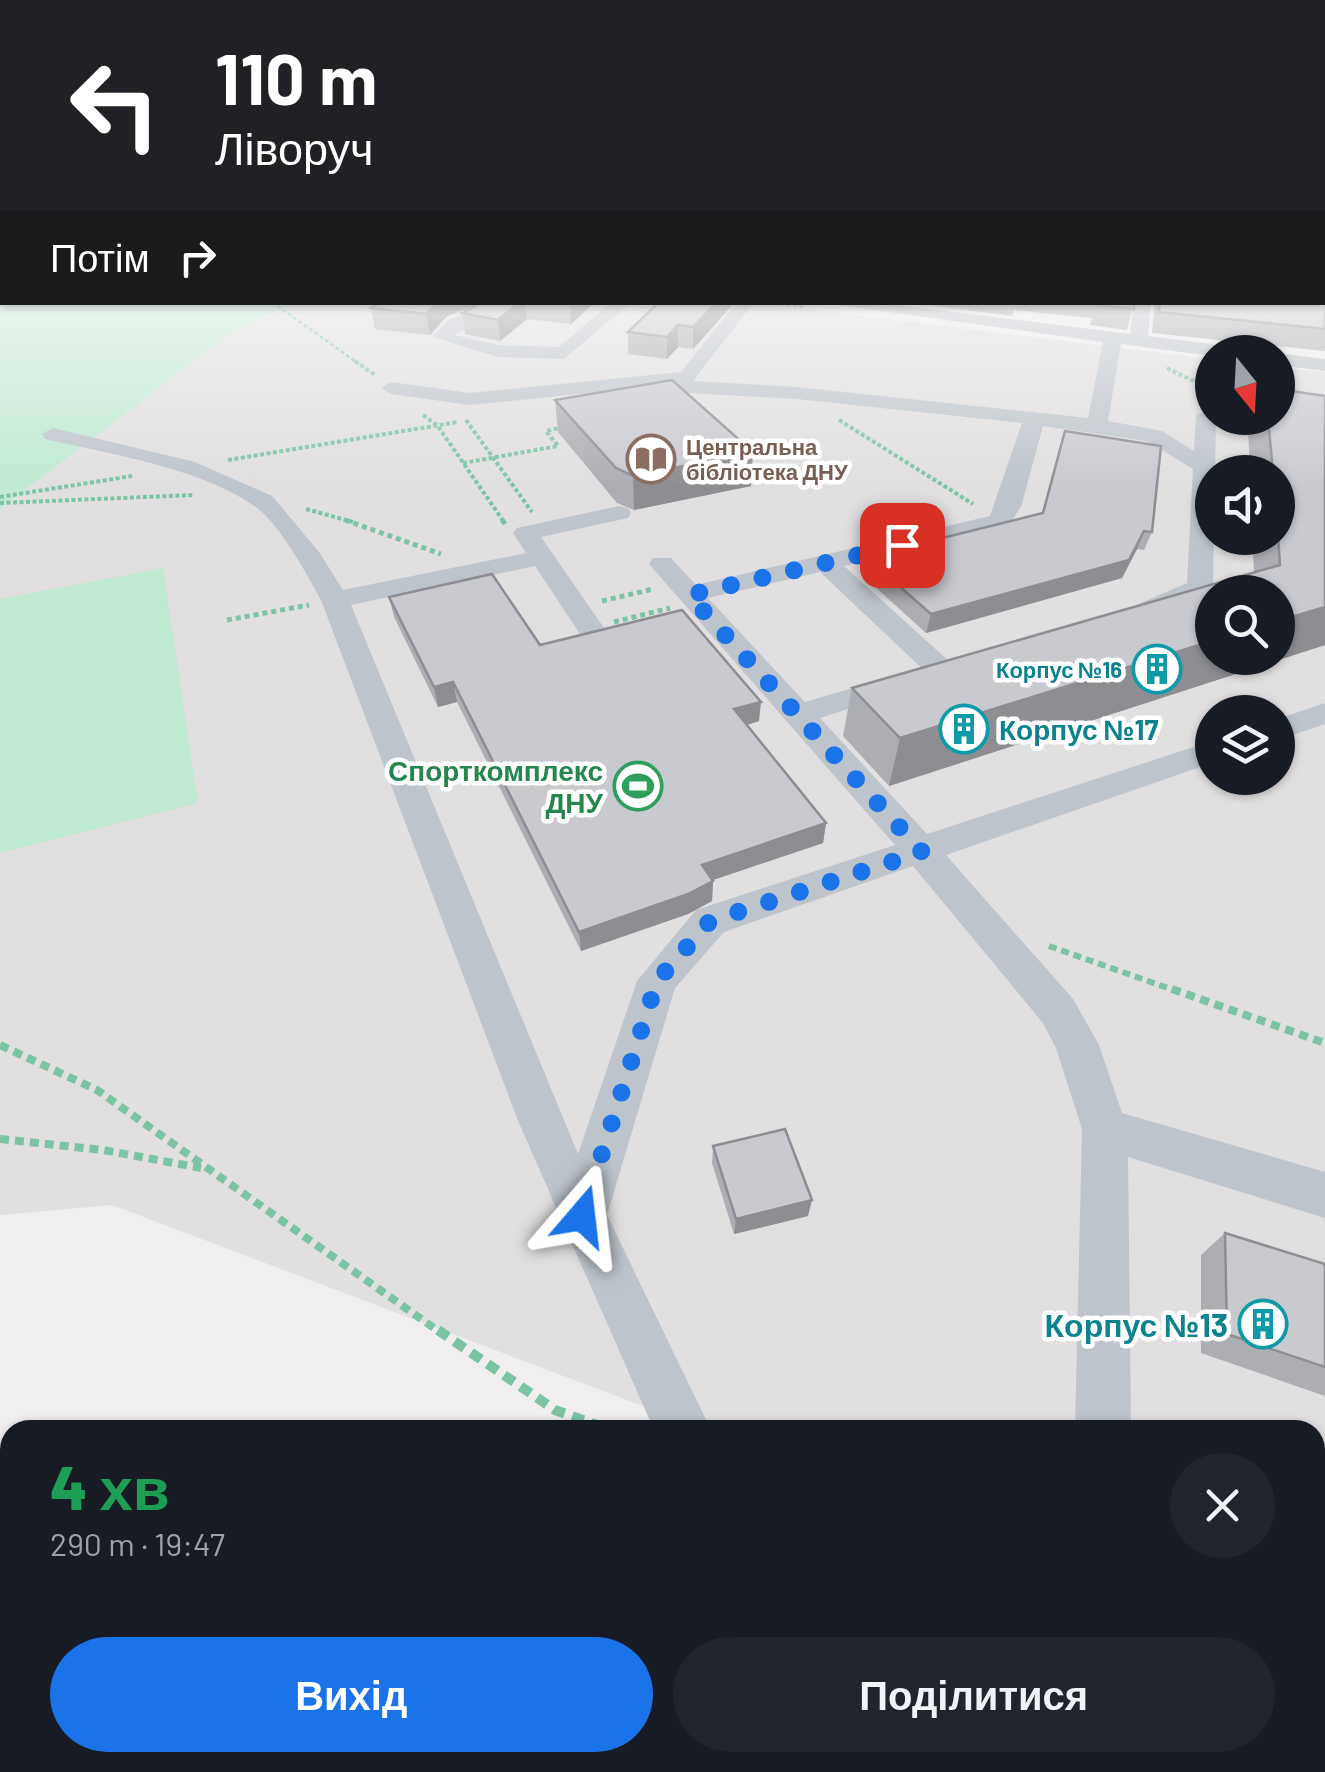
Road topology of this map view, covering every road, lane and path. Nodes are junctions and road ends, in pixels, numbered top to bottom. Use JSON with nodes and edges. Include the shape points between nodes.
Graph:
{"nodes":[{"id":1,"x":302,"y":322,"type":"edge"},
{"id":2,"x":460,"y":322,"type":"edge"},
{"id":3,"x":600,"y":322,"type":"edge"},
{"id":4,"x":730,"y":322,"type":"edge"},
{"id":5,"x":1037,"y":322,"type":"edge"},
{"id":6,"x":1140,"y":322,"type":"edge"},
{"id":7,"x":1113,"y":338,"type":"junction"},
{"id":8,"x":1138,"y":341,"type":"junction"},
{"id":9,"x":1195,"y":348,"type":"edge"},
{"id":10,"x":1295,"y":361,"type":"edge"},
{"id":11,"x":1325,"y":365,"type":"edge"},
{"id":12,"x":670,"y":386,"type":"edge"},
{"id":13,"x":391,"y":388,"type":"joint"},
{"id":14,"x":796,"y":393,"type":"junction"},
{"id":15,"x":1034,"y":419,"type":"junction"},
{"id":16,"x":466,"y":420,"type":"dead end"},
{"id":17,"x":580,"y":424,"type":"edge"},
{"id":18,"x":437,"y":426,"type":"dead end"},
{"id":19,"x":1096,"y":426,"type":"junction"},
{"id":20,"x":1295,"y":426,"type":"edge"},
{"id":21,"x":1325,"y":430,"type":"edge"},
{"id":22,"x":54,"y":434,"type":"dead end"},
{"id":23,"x":493,"y":457,"type":"junction"},
{"id":24,"x":1195,"y":461,"type":"edge"},
{"id":25,"x":463,"y":463,"type":"junction"},
{"id":26,"x":259,"y":498,"type":"junction"},
{"id":27,"x":0,"y":502,"type":"edge"},
{"id":28,"x":619,"y":513,"type":"dead end"},
{"id":29,"x":999,"y":520,"type":"junction"},
{"id":30,"x":538,"y":540,"type":"junction"},
{"id":31,"x":1201,"y":555,"type":"edge"},
{"id":32,"x":826,"y":563,"type":"junction"},
{"id":33,"x":490,"y":570,"type":"junction"},
{"id":34,"x":681,"y":586,"type":"junction"},
{"id":35,"x":335,"y":600,"type":"junction"},
{"id":36,"x":1132,"y":615,"type":"edge"},
{"id":37,"x":583,"y":617,"type":"junction"},
{"id":38,"x":227,"y":620,"type":"dead end"},
{"id":39,"x":1325,"y":713,"type":"edge"},
{"id":40,"x":800,"y":714,"type":"junction"},
{"id":41,"x":1295,"y":724,"type":"edge"},
{"id":42,"x":1195,"y":758,"type":"edge"},
{"id":43,"x":922,"y":852,"type":"junction"},
{"id":44,"x":987,"y":924,"type":"junction"},
{"id":45,"x":1325,"y":1043,"type":"edge"},
{"id":46,"x":0,"y":1045,"type":"edge"},
{"id":47,"x":1105,"y":1129,"type":"junction"},
{"id":48,"x":0,"y":1139,"type":"edge"},
{"id":49,"x":207,"y":1169,"type":"junction"},
{"id":50,"x":1325,"y":1195,"type":"edge"},
{"id":51,"x":582,"y":1216,"type":"junction"},
{"id":52,"x":583,"y":1420,"type":"edge"},
{"id":53,"x":679,"y":1420,"type":"edge"},
{"id":54,"x":1103,"y":1420,"type":"edge"}],
"edges":[{"from":1,"to":13,"type":"path"},
{"from":2,"to":3,"type":"street","via":[[442,337],[498,350],[564,353]]},
{"from":4,"to":13,"type":"street","via":[[686,377],[470,400]]},
{"from":5,"to":7,"type":"street"},
{"from":6,"to":8,"type":"street"},
{"from":7,"to":8,"type":"street"},
{"from":7,"to":19,"type":"street"},
{"from":8,"to":9,"type":"street"},
{"from":10,"to":11,"type":"street"},
{"from":12,"to":14,"type":"street"},
{"from":14,"to":15,"type":"street"},
{"from":14,"to":29,"type":"path"},
{"from":15,"to":19,"type":"street"},
{"from":15,"to":29,"type":"street"},
{"from":16,"to":23,"type":"path"},
{"from":17,"to":23,"type":"path","via":[[546,431],[558,446]]},
{"from":18,"to":25,"type":"path"},
{"from":19,"to":24,"type":"street","via":[[1154,436]]},
{"from":20,"to":21,"type":"street"},
{"from":22,"to":26,"type":"street","via":[[188,466]]},
{"from":23,"to":25,"type":"path"},
{"from":23,"to":30,"type":"path"},
{"from":25,"to":30,"type":"path","via":[[512,534]]},
{"from":26,"to":27,"type":"path"},
{"from":26,"to":33,"type":"path","via":[[343,517]]},
{"from":26,"to":35,"type":"street","via":[[310,558]]},
{"from":28,"to":30,"type":"street"},
{"from":29,"to":32,"type":"street"},
{"from":30,"to":33,"type":"street"},
{"from":30,"to":37,"type":"street"},
{"from":31,"to":36,"type":"street","via":[[1200,585],[1170,604]]},
{"from":32,"to":34,"type":"street"},
{"from":32,"to":40,"type":"street","via":[[950,668]]},
{"from":33,"to":35,"type":"street"},
{"from":34,"to":37,"type":"path"},
{"from":34,"to":37,"type":"path"},
{"from":34,"to":40,"type":"street"},
{"from":35,"to":38,"type":"path"},
{"from":35,"to":51,"type":"street","via":[[489,998]]},
{"from":39,"to":41,"type":"street"},
{"from":40,"to":43,"type":"street"},
{"from":42,"to":43,"type":"street"},
{"from":43,"to":44,"type":"street"},
{"from":43,"to":51,"type":"street","via":[[710,921],[657,981]]},
{"from":44,"to":45,"type":"path"},
{"from":44,"to":47,"type":"street","via":[[1058,1011],[1077,1045]]},
{"from":46,"to":49,"type":"path","via":[[98,1090]]},
{"from":47,"to":50,"type":"street"},
{"from":47,"to":54,"type":"street"},
{"from":48,"to":49,"type":"path"},
{"from":49,"to":52,"type":"path","via":[[556,1410]]},
{"from":51,"to":53,"type":"street"}]}
